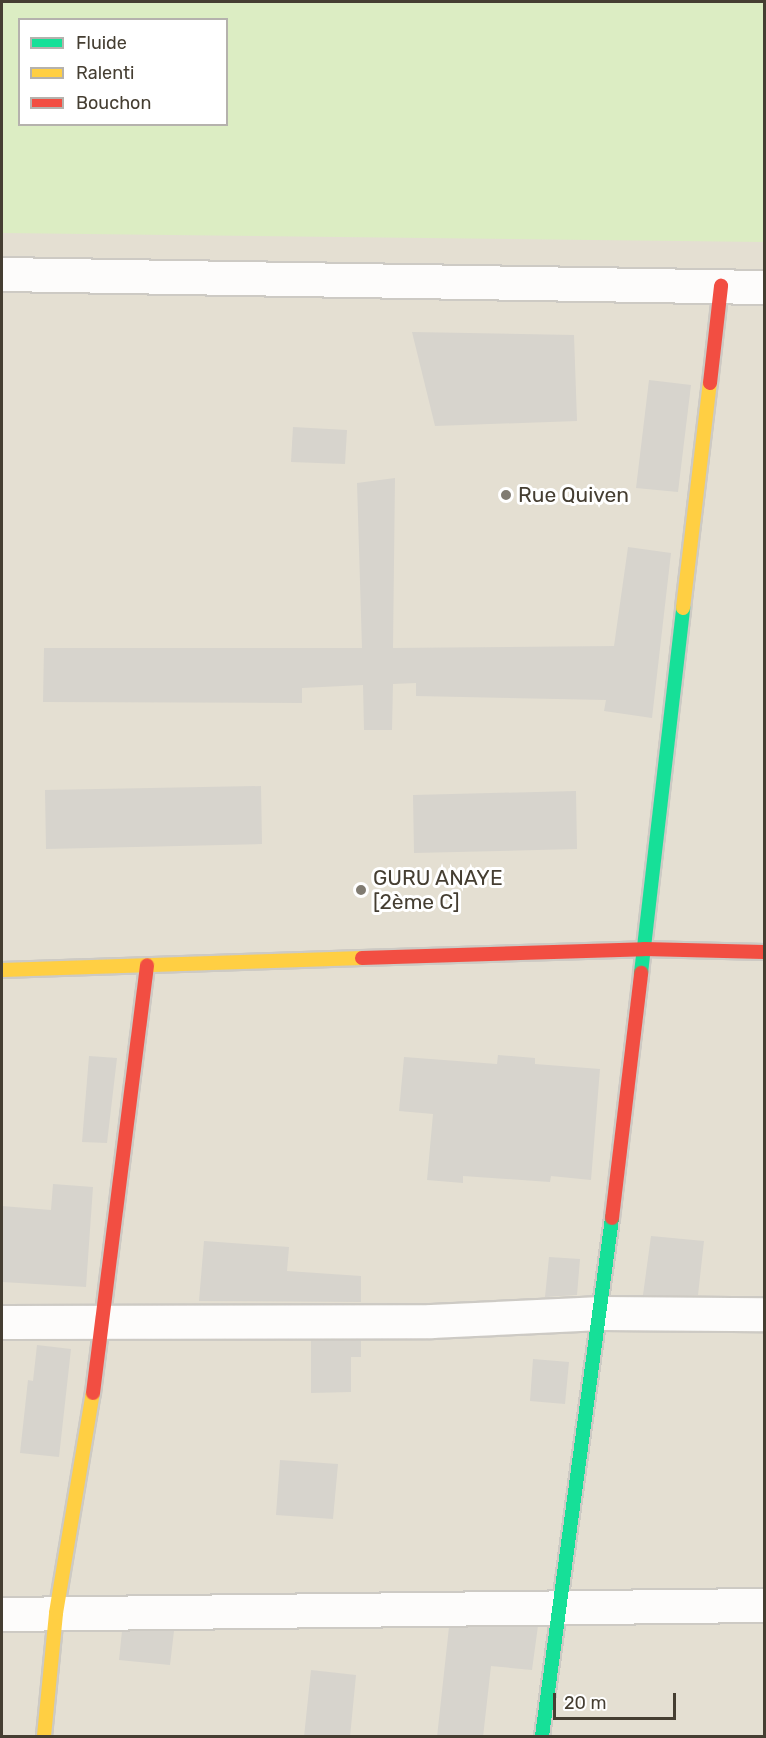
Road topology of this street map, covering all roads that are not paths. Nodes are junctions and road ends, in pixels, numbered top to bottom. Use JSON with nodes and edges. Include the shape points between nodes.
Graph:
{"nodes":[{"id":1,"x":2,"y":274,"type":"edge"},
{"id":2,"x":721,"y":286,"type":"junction"},
{"id":3,"x":765,"y":287,"type":"edge"},
{"id":4,"x":644,"y":950,"type":"junction"},
{"id":5,"x":765,"y":952,"type":"edge"},
{"id":6,"x":147,"y":965,"type":"junction"},
{"id":7,"x":2,"y":970,"type":"edge"},
{"id":8,"x":601,"y":1313,"type":"junction"},
{"id":9,"x":765,"y":1314,"type":"edge"},
{"id":10,"x":105,"y":1322,"type":"junction"},
{"id":11,"x":2,"y":1323,"type":"edge"},
{"id":12,"x":765,"y":1605,"type":"edge"},
{"id":13,"x":557,"y":1607,"type":"junction"},
{"id":14,"x":57,"y":1613,"type":"junction"},
{"id":15,"x":2,"y":1614,"type":"edge"},
{"id":16,"x":44,"y":1737,"type":"edge"},
{"id":17,"x":542,"y":1737,"type":"edge"}],
"edges":[{"from":1,"to":2,"type":"street"},
{"from":2,"to":3,"type":"street"},
{"from":2,"to":4,"type":"street"},
{"from":4,"to":5,"type":"street"},
{"from":4,"to":6,"type":"street"},
{"from":4,"to":8,"type":"street"},
{"from":6,"to":7,"type":"street"},
{"from":6,"to":10,"type":"street"},
{"from":8,"to":9,"type":"street"},
{"from":8,"to":10,"type":"street","via":[[431,1321]]},
{"from":8,"to":13,"type":"street"},
{"from":10,"to":11,"type":"street"},
{"from":10,"to":14,"type":"street"},
{"from":12,"to":13,"type":"street"},
{"from":13,"to":14,"type":"street"},
{"from":13,"to":17,"type":"street"},
{"from":14,"to":15,"type":"street"},
{"from":14,"to":16,"type":"street"}]}
